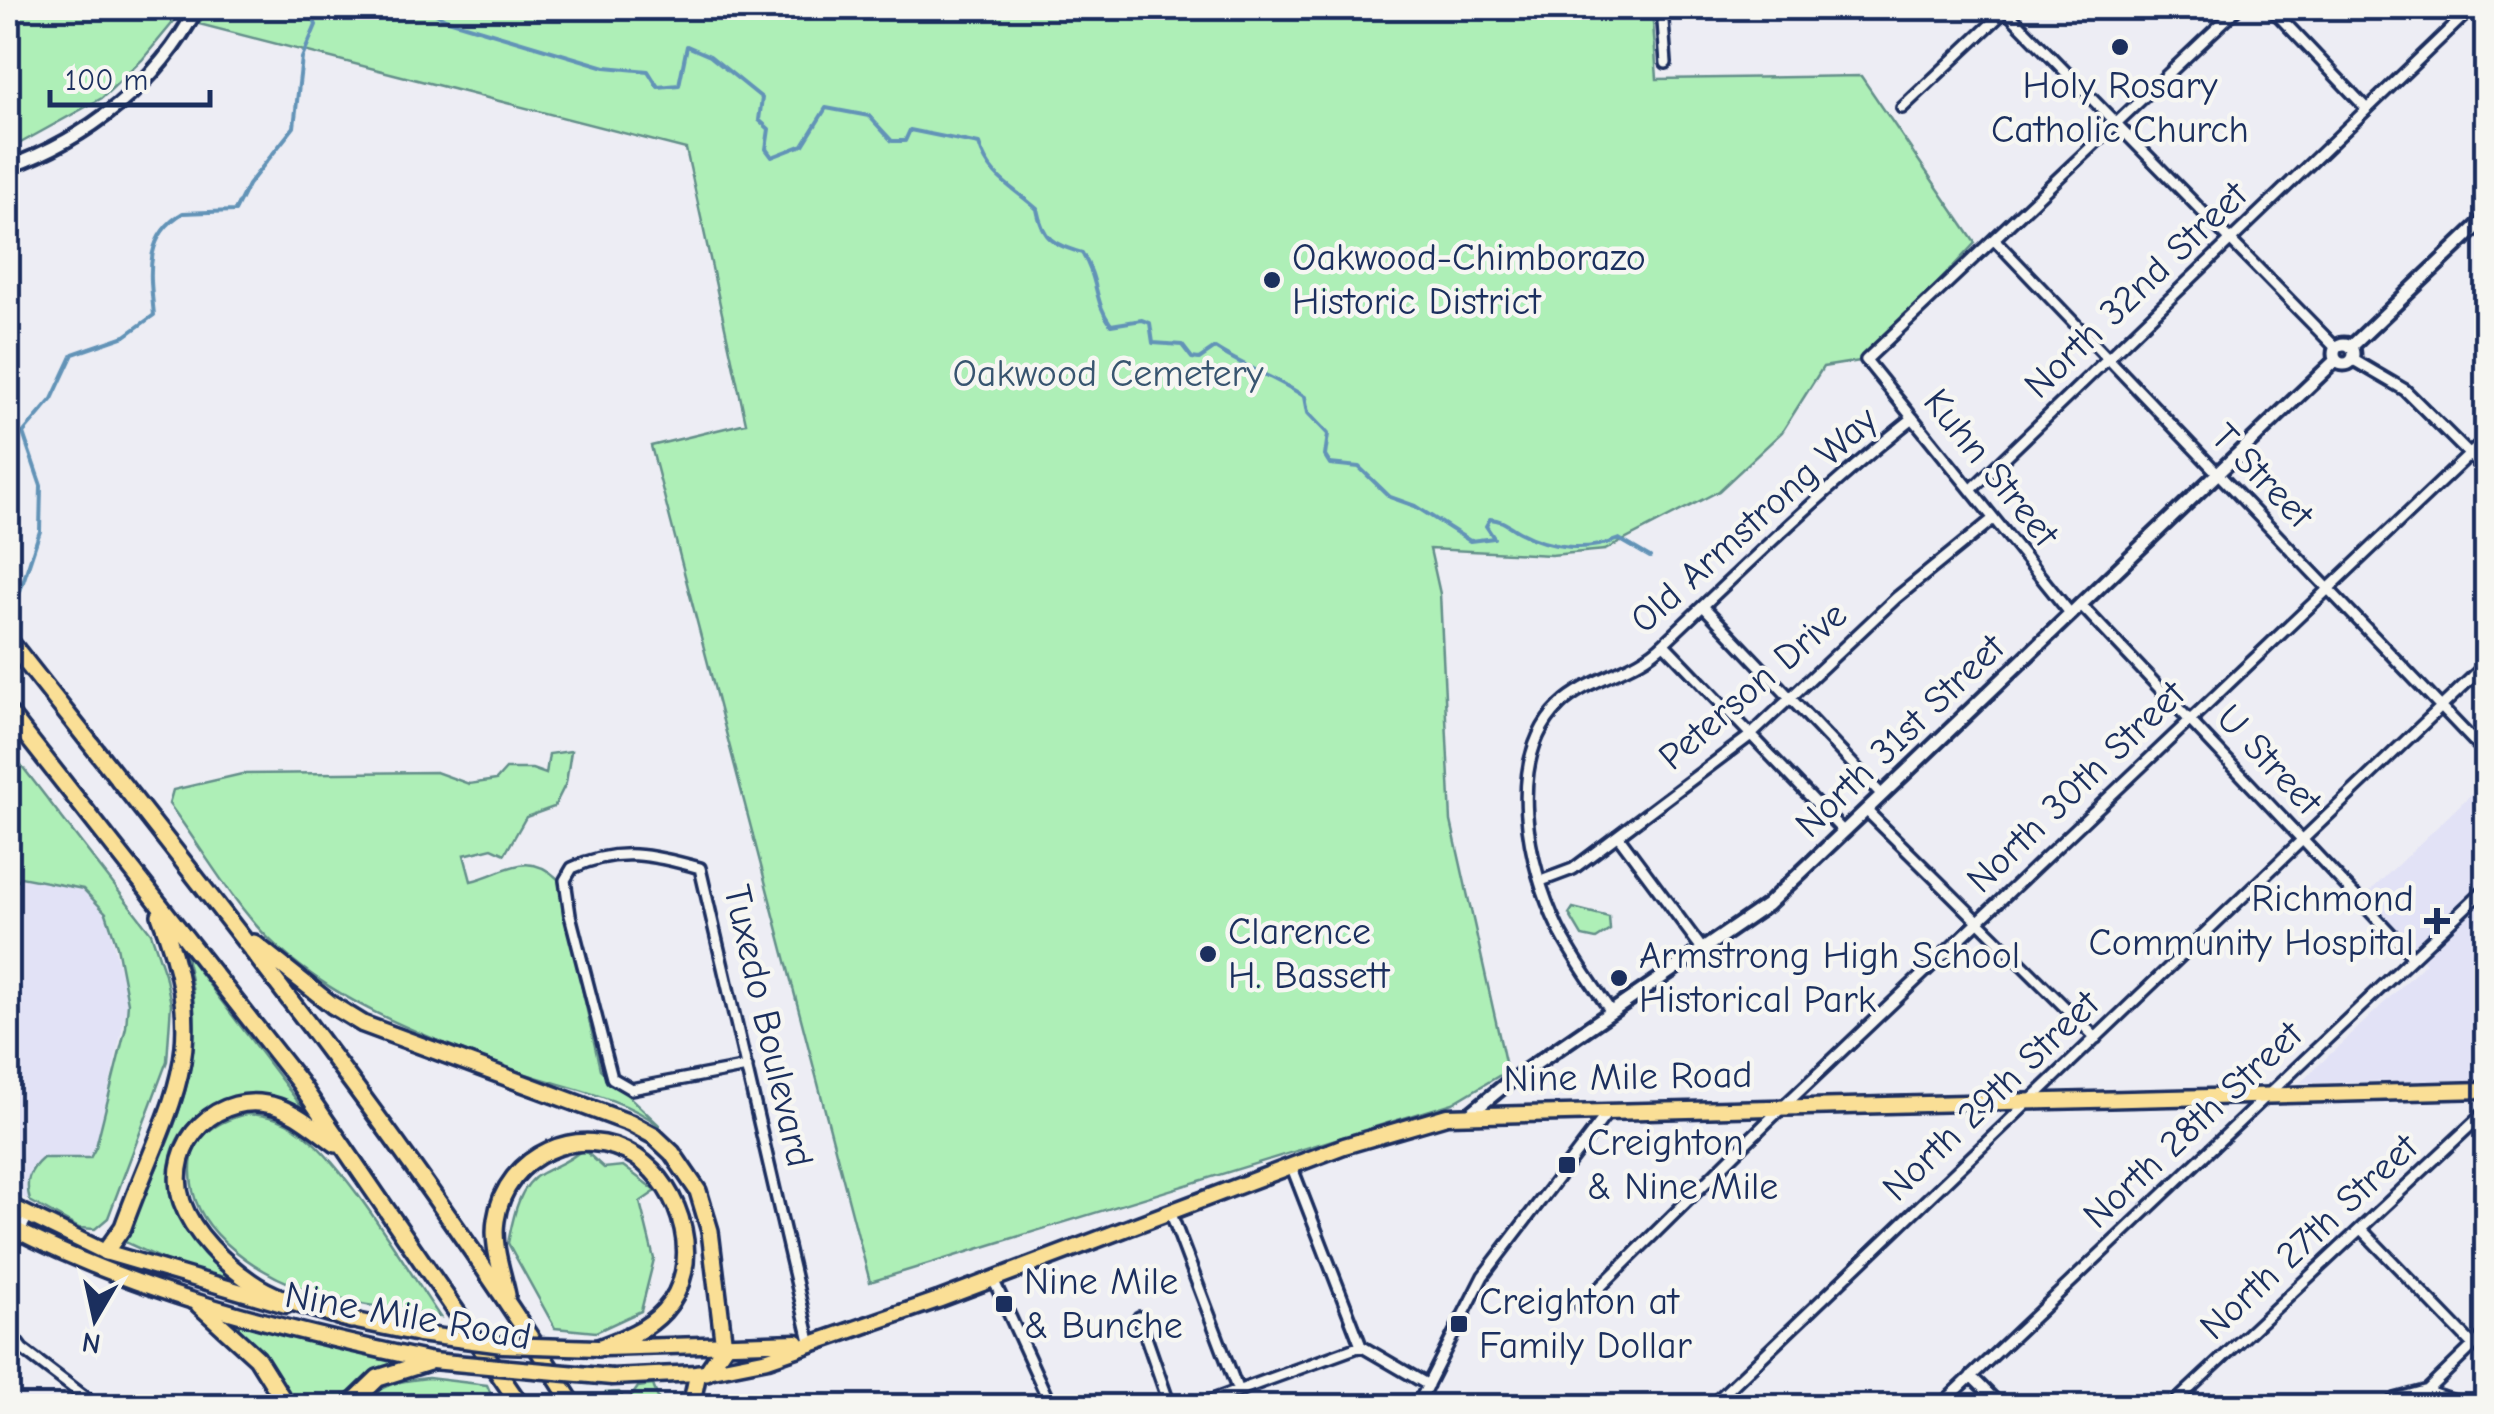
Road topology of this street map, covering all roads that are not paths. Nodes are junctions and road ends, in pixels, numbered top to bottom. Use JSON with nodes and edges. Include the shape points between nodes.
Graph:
{"nodes":[{"id":1,"x":196,"y":8,"type":"edge"},
{"id":2,"x":1662,"y":8,"type":"edge"},
{"id":3,"x":2006,"y":8,"type":"edge"},
{"id":4,"x":2238,"y":8,"type":"edge"},
{"id":5,"x":2270,"y":8,"type":"edge"},
{"id":6,"x":2472,"y":8,"type":"edge"},
{"id":7,"x":1666,"y":63,"type":"dead end"},
{"id":8,"x":1902,"y":108,"type":"dead end"},
{"id":9,"x":2366,"y":108,"type":"junction"},
{"id":10,"x":2116,"y":124,"type":"junction"},
{"id":11,"x":8,"y":167,"type":"edge"},
{"id":12,"x":2486,"y":218,"type":"edge"},
{"id":13,"x":1994,"y":239,"type":"junction"},
{"id":14,"x":2229,"y":242,"type":"junction"},
{"id":15,"x":2352,"y":353,"type":"junction"},
{"id":16,"x":2336,"y":354,"type":"junction"},
{"id":17,"x":2108,"y":360,"type":"junction"},
{"id":18,"x":1913,"y":418,"type":"junction"},
{"id":19,"x":2486,"y":439,"type":"edge"},
{"id":20,"x":2470,"y":454,"type":"junction"},
{"id":21,"x":2486,"y":471,"type":"edge"},
{"id":22,"x":2218,"y":473,"type":"junction"},
{"id":23,"x":1972,"y":490,"type":"junction"},
{"id":24,"x":1993,"y":519,"type":"junction"},
{"id":25,"x":2328,"y":589,"type":"junction"},
{"id":26,"x":1703,"y":606,"type":"junction"},
{"id":27,"x":2075,"y":608,"type":"junction"},
{"id":28,"x":8,"y":639,"type":"edge"},
{"id":29,"x":1664,"y":644,"type":"junction"},
{"id":30,"x":2486,"y":664,"type":"edge"},
{"id":31,"x":1792,"y":700,"type":"junction"},
{"id":32,"x":2442,"y":708,"type":"junction"},
{"id":33,"x":8,"y":712,"type":"edge"},
{"id":34,"x":2190,"y":720,"type":"junction"},
{"id":35,"x":1751,"y":735,"type":"junction"},
{"id":36,"x":2486,"y":754,"type":"edge"},
{"id":37,"x":1882,"y":794,"type":"junction"},
{"id":38,"x":1866,"y":810,"type":"junction"},
{"id":39,"x":1843,"y":831,"type":"junction"},
{"id":40,"x":1619,"y":837,"type":"junction"},
{"id":41,"x":2303,"y":841,"type":"junction"},
{"id":42,"x":1540,"y":881,"type":"junction"},
{"id":43,"x":2486,"y":888,"type":"edge"},
{"id":44,"x":155,"y":902,"type":"junction"},
{"id":45,"x":1978,"y":921,"type":"junction"},
{"id":46,"x":235,"y":928,"type":"junction"},
{"id":47,"x":1703,"y":950,"type":"junction"},
{"id":48,"x":2413,"y":957,"type":"junction"},
{"id":49,"x":1611,"y":1012,"type":"junction"},
{"id":50,"x":2096,"y":1038,"type":"junction"},
{"id":51,"x":747,"y":1067,"type":"junction"},
{"id":52,"x":2486,"y":1090,"type":"edge"},
{"id":53,"x":2270,"y":1095,"type":"junction"},
{"id":54,"x":2028,"y":1099,"type":"junction"},
{"id":55,"x":1782,"y":1108,"type":"junction"},
{"id":56,"x":2486,"y":1111,"type":"edge"},
{"id":57,"x":1471,"y":1112,"type":"junction"},
{"id":58,"x":1608,"y":1112,"type":"junction"},
{"id":59,"x":346,"y":1152,"type":"junction"},
{"id":60,"x":1291,"y":1165,"type":"junction"},
{"id":61,"x":8,"y":1206,"type":"edge"},
{"id":62,"x":1170,"y":1210,"type":"junction"},
{"id":63,"x":28,"y":1216,"type":"junction"},
{"id":64,"x":14,"y":1230,"type":"edge"},
{"id":65,"x":2362,"y":1230,"type":"junction"},
{"id":66,"x":105,"y":1252,"type":"junction"},
{"id":67,"x":8,"y":1254,"type":"edge"},
{"id":68,"x":994,"y":1278,"type":"junction"},
{"id":69,"x":509,"y":1304,"type":"junction"},
{"id":70,"x":199,"y":1305,"type":"junction"},
{"id":71,"x":1580,"y":1308,"type":"dead end"},
{"id":72,"x":1139,"y":1316,"type":"dead end"},
{"id":73,"x":351,"y":1320,"type":"junction"},
{"id":74,"x":8,"y":1330,"type":"edge"},
{"id":75,"x":2486,"y":1333,"type":"edge"},
{"id":76,"x":810,"y":1341,"type":"junction"},
{"id":77,"x":1361,"y":1346,"type":"junction"},
{"id":78,"x":2474,"y":1346,"type":"junction"},
{"id":79,"x":724,"y":1347,"type":"junction"},
{"id":80,"x":598,"y":1348,"type":"junction"},
{"id":81,"x":432,"y":1361,"type":"junction"},
{"id":82,"x":496,"y":1370,"type":"junction"},
{"id":83,"x":702,"y":1372,"type":"junction"},
{"id":84,"x":1971,"y":1376,"type":"junction"},
{"id":85,"x":1428,"y":1385,"type":"junction"},
{"id":86,"x":1238,"y":1391,"type":"junction"},
{"id":87,"x":2424,"y":1391,"type":"junction"},
{"id":88,"x":1719,"y":1404,"type":"edge"},
{"id":89,"x":97,"y":1406,"type":"edge"},
{"id":90,"x":287,"y":1406,"type":"edge"},
{"id":91,"x":349,"y":1406,"type":"edge"},
{"id":92,"x":507,"y":1406,"type":"edge"},
{"id":93,"x":521,"y":1406,"type":"edge"},
{"id":94,"x":574,"y":1406,"type":"edge"},
{"id":95,"x":691,"y":1406,"type":"edge"},
{"id":96,"x":1051,"y":1406,"type":"edge"},
{"id":97,"x":1170,"y":1406,"type":"edge"},
{"id":98,"x":1196,"y":1406,"type":"edge"},
{"id":99,"x":1417,"y":1406,"type":"edge"},
{"id":100,"x":1940,"y":1406,"type":"edge"},
{"id":101,"x":2001,"y":1406,"type":"edge"},
{"id":102,"x":2171,"y":1406,"type":"edge"},
{"id":103,"x":2387,"y":1406,"type":"edge"},
{"id":104,"x":2411,"y":1406,"type":"edge"},
{"id":105,"x":2470,"y":1406,"type":"edge"}],
"edges":[{"from":1,"to":11,"type":"street","via":[[157,67],[107,114],[62,144]]},
{"from":2,"to":7,"type":"street"},
{"from":3,"to":8,"type":"street"},
{"from":3,"to":10,"type":"street"},
{"from":4,"to":10,"type":"street"},
{"from":5,"to":9,"type":"street"},
{"from":6,"to":9,"type":"street","name":"North 32nd Street"},
{"from":9,"to":14,"type":"street","name":"North 32nd Street"},
{"from":10,"to":13,"type":"street"},
{"from":10,"to":14,"type":"street"},
{"from":12,"to":15,"type":"street"},
{"from":13,"to":17,"type":"street","name":"T Street"},
{"from":13,"to":18,"type":"street","name":"Kuhn Street","via":[[1866,360]]},
{"from":14,"to":16,"type":"street"},
{"from":14,"to":17,"type":"street","name":"North 32nd Street"},
{"from":15,"to":16,"type":"street"},
{"from":15,"to":16,"type":"street","via":[[2344,364]]},
{"from":15,"to":20,"type":"street","via":[[2405,390]]},
{"from":16,"to":22,"type":"street","name":"North 31st Street"},
{"from":17,"to":22,"type":"street","name":"T Street"},
{"from":17,"to":23,"type":"street","name":"North 32nd Street"},
{"from":18,"to":23,"type":"street","name":"Kuhn Street"},
{"from":18,"to":26,"type":"street","name":"Old Armstrong Way"},
{"from":19,"to":20,"type":"street","name":"North 30th Street"},
{"from":20,"to":21,"type":"street"},
{"from":20,"to":25,"type":"street","name":"North 30th Street"},
{"from":22,"to":25,"type":"street","name":"T Street"},
{"from":22,"to":27,"type":"street","name":"North 31st Street"},
{"from":23,"to":24,"type":"street","name":"Kuhn Street"},
{"from":24,"to":27,"type":"street","name":"Kuhn Street"},
{"from":24,"to":31,"type":"street","name":"Peterson Drive","via":[[1896,598]]},
{"from":25,"to":32,"type":"street","name":"T Street"},
{"from":25,"to":34,"type":"street","name":"North 30th Street"},
{"from":26,"to":29,"type":"street","name":"Old Armstrong Way"},
{"from":26,"to":31,"type":"street"},
{"from":27,"to":34,"type":"street","name":"U Street"},
{"from":27,"to":37,"type":"street","name":"North 31st Street"},
{"from":28,"to":46,"type":"highway"},
{"from":29,"to":35,"type":"street"},
{"from":29,"to":42,"type":"street","name":"Old Armstrong Way","via":[[1572,695],[1541,728],[1528,778]]},
{"from":30,"to":32,"type":"street","name":"North 29th Street"},
{"from":31,"to":35,"type":"street","name":"Peterson Drive"},
{"from":31,"to":37,"type":"street"},
{"from":32,"to":36,"type":"street","name":"T Street"},
{"from":32,"to":41,"type":"street","name":"North 29th Street"},
{"from":33,"to":44,"type":"highway"},
{"from":34,"to":41,"type":"street","name":"U Street"},
{"from":34,"to":45,"type":"street","name":"North 30th Street"},
{"from":35,"to":39,"type":"street"},
{"from":35,"to":40,"type":"street","name":"Peterson Drive"},
{"from":37,"to":38,"type":"street","name":"North 31st Street"},
{"from":38,"to":39,"type":"street","name":"North 31st Street"},
{"from":38,"to":45,"type":"street"},
{"from":39,"to":47,"type":"street","name":"North 31st Street","via":[[1767,905]]},
{"from":40,"to":42,"type":"street","name":"Peterson Drive","via":[[1573,870]]},
{"from":40,"to":47,"type":"street"},
{"from":41,"to":48,"type":"street","name":"U Street"},
{"from":41,"to":50,"type":"street","name":"North 29th Street"},
{"from":42,"to":49,"type":"street","name":"Old Armstrong Way","via":[[1559,929]]},
{"from":43,"to":48,"type":"street","name":"North 28th Street"},
{"from":44,"to":59,"type":"highway","via":[[259,1028]]},
{"from":44,"to":66,"type":"highway","via":[[180,970],[186,1055],[123,1227]]},
{"from":45,"to":50,"type":"street"},
{"from":45,"to":55,"type":"street","name":"North 30th Street"},
{"from":46,"to":69,"type":"highway"},
{"from":46,"to":79,"type":"highway","via":[[364,1024],[654,1136],[698,1192],[710,1231]]},
{"from":47,"to":49,"type":"street","name":"North 31st Street"},
{"from":48,"to":53,"type":"street","name":"North 28th Street"},
{"from":49,"to":57,"type":"street","name":"North 31st Street"},
{"from":50,"to":54,"type":"street","name":"North 29th Street"},
{"from":51,"to":51,"type":"street","name":"Tuxedo Boulevard","via":[[700,868],[623,853],[569,871],[565,880],[612,1078],[628,1088]]},
{"from":51,"to":76,"type":"street","name":"Tuxedo Boulevard"},
{"from":52,"to":53,"type":"main road","name":"Nine Mile Road"},
{"from":53,"to":54,"type":"main road","name":"Nine Mile Road"},
{"from":53,"to":84,"type":"street","name":"North 28th Street"},
{"from":54,"to":55,"type":"main road","name":"Nine Mile Road"},
{"from":54,"to":88,"type":"street","name":"North 29th Street"},
{"from":55,"to":58,"type":"main road","name":"Nine Mile Road"},
{"from":55,"to":71,"type":"street","name":"North 30th Street"},
{"from":56,"to":65,"type":"street","name":"North 27th Street"},
{"from":57,"to":58,"type":"main road","name":"Nine Mile Road"},
{"from":57,"to":60,"type":"main road","name":"Nine Mile Road","via":[[1382,1132]]},
{"from":58,"to":85,"type":"street","via":[[1483,1276]]},
{"from":59,"to":73,"type":"highway","via":[[281,1108],[240,1104],[197,1128],[178,1173],[185,1209],[224,1259],[268,1292]]},
{"from":59,"to":82,"type":"highway"},
{"from":60,"to":62,"type":"main road","name":"Nine Mile Road"},
{"from":60,"to":77,"type":"street"},
{"from":61,"to":63,"type":"main road","name":"Nine Mile Road"},
{"from":62,"to":68,"type":"main road","name":"Nine Mile Road"},
{"from":62,"to":86,"type":"street"},
{"from":63,"to":64,"type":"street"},
{"from":63,"to":66,"type":"main road","name":"Nine Mile Road"},
{"from":64,"to":67,"type":"street"},
{"from":64,"to":70,"type":"main road","name":"Nine Mile Road","via":[[101,1272]]},
{"from":65,"to":78,"type":"street"},
{"from":65,"to":102,"type":"street","name":"North 27th Street"},
{"from":66,"to":73,"type":"main road","name":"Nine Mile Road","via":[[236,1294]]},
{"from":68,"to":76,"type":"main road","name":"Nine Mile Road"},
{"from":68,"to":96,"type":"street"},
{"from":69,"to":80,"type":"highway","via":[[494,1236],[498,1208],[515,1175],[561,1145],[589,1142],[625,1151],[651,1169],[674,1202],[686,1261],[666,1310],[643,1329]]},
{"from":69,"to":94,"type":"highway"},
{"from":70,"to":81,"type":"main road","name":"Nine Mile Road"},
{"from":70,"to":90,"type":"highway","via":[[257,1358]]},
{"from":72,"to":97,"type":"street"},
{"from":73,"to":80,"type":"main road","name":"Nine Mile Road","bridge":true,"via":[[503,1345]]},
{"from":74,"to":89,"type":"street","via":[[22,1349]]},
{"from":75,"to":78,"type":"street"},
{"from":76,"to":79,"type":"main road","name":"Nine Mile Road"},
{"from":76,"to":83,"type":"main road","name":"Nine Mile Road","via":[[768,1359]]},
{"from":77,"to":85,"type":"street"},
{"from":77,"to":86,"type":"street"},
{"from":78,"to":87,"type":"street"},
{"from":79,"to":80,"type":"main road","name":"Nine Mile Road"},
{"from":79,"to":83,"type":"highway"},
{"from":81,"to":83,"type":"main road","name":"Nine Mile Road","bridge":true,"via":[[612,1377]]},
{"from":81,"to":91,"type":"highway","via":[[378,1378]]},
{"from":82,"to":92,"type":"highway"},
{"from":82,"to":93,"type":"highway"},
{"from":83,"to":95,"type":"highway"},
{"from":84,"to":100,"type":"street","name":"North 28th Street"},
{"from":84,"to":101,"type":"street"},
{"from":85,"to":99,"type":"street"},
{"from":86,"to":98,"type":"street"},
{"from":87,"to":103,"type":"street"},
{"from":87,"to":104,"type":"street"},
{"from":87,"to":105,"type":"street"}]}
